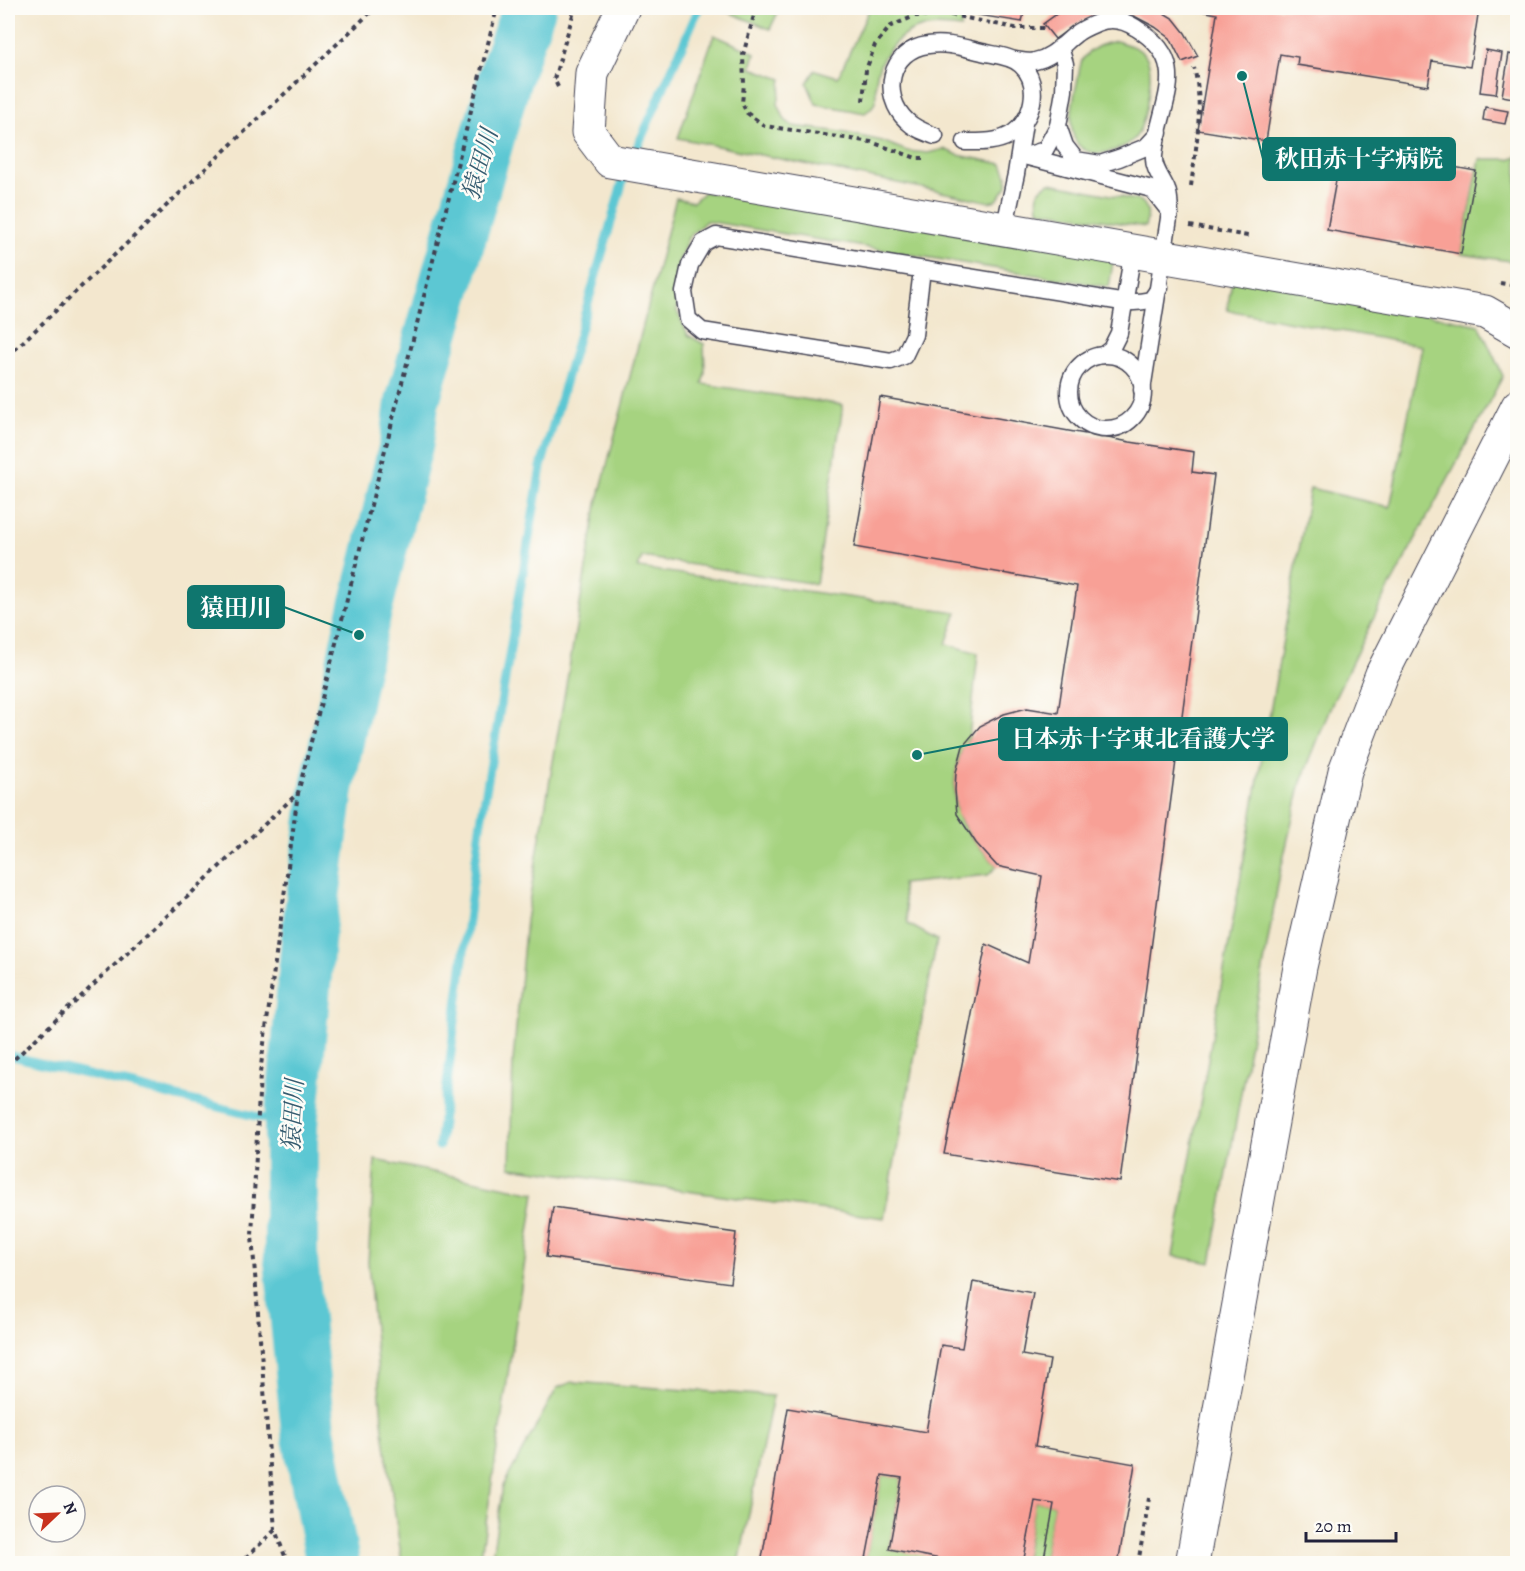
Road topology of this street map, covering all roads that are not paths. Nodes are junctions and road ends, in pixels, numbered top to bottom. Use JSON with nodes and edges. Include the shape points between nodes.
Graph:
{"nodes":[{"id":1,"x":623,"y":8,"type":"edge"},
{"id":2,"x":1060,"y":47,"type":"junction"},
{"id":3,"x":1016,"y":60,"type":"junction"},
{"id":4,"x":1024,"y":123,"type":"junction"},
{"id":5,"x":1058,"y":126,"type":"junction"},
{"id":6,"x":1159,"y":133,"type":"junction"},
{"id":7,"x":935,"y":136,"type":"dead end"},
{"id":8,"x":965,"y":142,"type":"dead end"},
{"id":9,"x":1023,"y":156,"type":"junction"},
{"id":10,"x":1170,"y":212,"type":"junction"},
{"id":11,"x":1004,"y":230,"type":"junction"},
{"id":12,"x":1130,"y":265,"type":"junction"},
{"id":13,"x":922,"y":270,"type":"junction"},
{"id":14,"x":1162,"y":272,"type":"junction"},
{"id":15,"x":1098,"y":298,"type":"junction"},
{"id":16,"x":1123,"y":311,"type":"junction"},
{"id":17,"x":1518,"y":331,"type":"edge"},
{"id":18,"x":1103,"y":355,"type":"junction"},
{"id":19,"x":1142,"y":390,"type":"junction"},
{"id":20,"x":1518,"y":406,"type":"edge"},
{"id":21,"x":1191,"y":1563,"type":"edge"}],
"edges":[{"from":1,"to":11,"type":"street","via":[[592,73],[588,132],[610,161]]},
{"from":2,"to":3,"type":"lane","via":[[1033,62]]},
{"from":2,"to":5,"type":"lane","via":[[1065,64]]},
{"from":2,"to":6,"type":"lane","via":[[1078,32],[1115,19],[1148,35],[1161,49],[1170,79]]},
{"from":3,"to":4,"type":"lane","via":[[1026,69],[1032,84],[1032,103]]},
{"from":3,"to":7,"type":"lane","via":[[947,44],[926,45],[902,57],[891,83],[894,103],[917,130]]},
{"from":4,"to":8,"type":"lane","via":[[1009,136],[990,142]]},
{"from":4,"to":9,"type":"lane"},
{"from":5,"to":6,"type":"lane","via":[[1065,146],[1076,160],[1100,164],[1146,147]]},
{"from":5,"to":9,"type":"lane","via":[[1045,150]]},
{"from":6,"to":10,"type":"lane","via":[[1154,158],[1158,177],[1167,190]]},
{"from":9,"to":10,"type":"lane","via":[[1152,189]]},
{"from":9,"to":11,"type":"lane"},
{"from":10,"to":14,"type":"lane"},
{"from":11,"to":12,"type":"street"},
{"from":12,"to":14,"type":"street"},
{"from":12,"to":15,"type":"lane","via":[[1114,296]]},
{"from":12,"to":16,"type":"lane"},
{"from":13,"to":13,"type":"lane","via":[[716,236],[703,243],[690,265],[684,292],[688,319],[702,331],[891,362],[904,356],[914,335]]},
{"from":13,"to":15,"type":"lane"},
{"from":14,"to":16,"type":"lane","via":[[1151,300]]},
{"from":14,"to":17,"type":"street","via":[[1485,312]]},
{"from":14,"to":19,"type":"lane"},
{"from":15,"to":16,"type":"lane"},
{"from":16,"to":18,"type":"lane","via":[[1119,333]]},
{"from":18,"to":19,"type":"lane","via":[[1114,356],[1134,369]]},
{"from":18,"to":19,"type":"lane","via":[[1081,365],[1071,381],[1070,399],[1082,420],[1099,428],[1128,422],[1142,401]]},
{"from":20,"to":21,"type":"street","via":[[1382,674],[1345,771],[1300,967]]}]}
